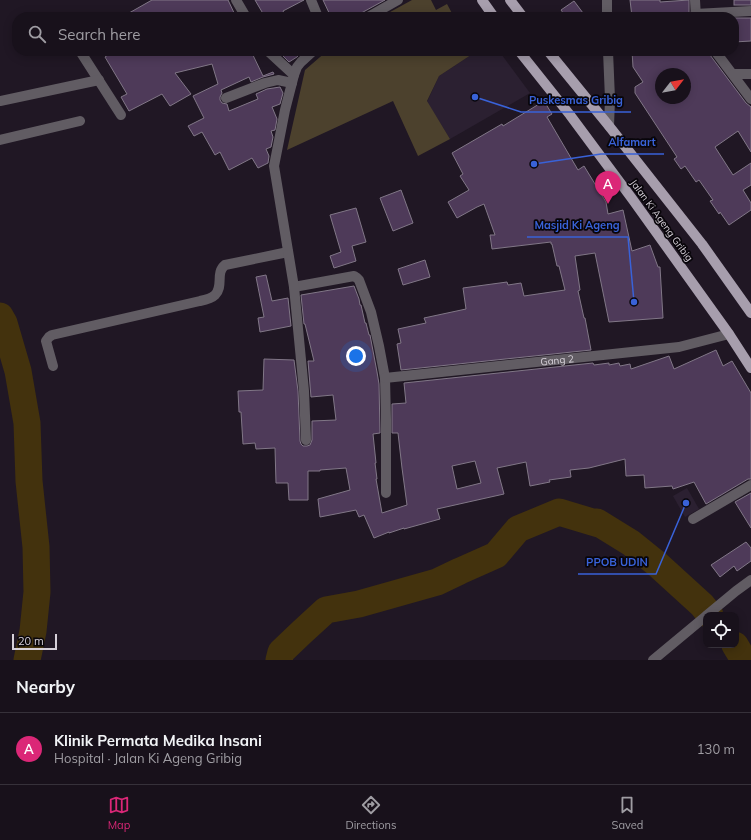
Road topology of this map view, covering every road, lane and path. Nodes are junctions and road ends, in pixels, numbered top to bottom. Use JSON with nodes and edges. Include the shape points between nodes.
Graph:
{"nodes":[{"id":1,"x":236,"y":0,"type":"edge"},
{"id":2,"x":311,"y":0,"type":"edge"},
{"id":3,"x":398,"y":0,"type":"edge"},
{"id":4,"x":482,"y":0,"type":"edge"},
{"id":5,"x":510,"y":0,"type":"edge"},
{"id":6,"x":607,"y":0,"type":"edge"},
{"id":7,"x":694,"y":0,"type":"edge"},
{"id":8,"x":751,"y":11,"type":"edge"},
{"id":9,"x":243,"y":12,"type":"edge"},
{"id":10,"x":316,"y":12,"type":"edge"},
{"id":11,"x":377,"y":12,"type":"edge"},
{"id":12,"x":490,"y":12,"type":"edge"},
{"id":13,"x":519,"y":12,"type":"edge"},
{"id":14,"x":607,"y":12,"type":"edge"},
{"id":15,"x":695,"y":12,"type":"edge"},
{"id":16,"x":737,"y":12,"type":"edge"},
{"id":17,"x":83,"y":56,"type":"edge"},
{"id":18,"x":272,"y":56,"type":"edge"},
{"id":19,"x":308,"y":56,"type":"edge"},
{"id":20,"x":523,"y":56,"type":"edge"},
{"id":21,"x":552,"y":56,"type":"edge"},
{"id":22,"x":608,"y":56,"type":"edge"},
{"id":23,"x":719,"y":56,"type":"edge"},
{"id":24,"x":733,"y":74,"type":"junction"},
{"id":25,"x":751,"y":74,"type":"edge"},
{"id":26,"x":293,"y":79,"type":"junction"},
{"id":27,"x":99,"y":80,"type":"junction"},
{"id":28,"x":226,"y":98,"type":"dead end"},
{"id":29,"x":751,"y":99,"type":"edge"},
{"id":30,"x":0,"y":101,"type":"edge"},
{"id":31,"x":121,"y":115,"type":"dead end"},
{"id":32,"x":80,"y":121,"type":"dead end"},
{"id":33,"x":609,"y":126,"type":"junction"},
{"id":34,"x":0,"y":140,"type":"edge"},
{"id":35,"x":288,"y":252,"type":"junction"},
{"id":36,"x":294,"y":287,"type":"junction"},
{"id":37,"x":751,"y":313,"type":"edge"},
{"id":38,"x":729,"y":334,"type":"junction"},
{"id":39,"x":53,"y":366,"type":"dead end"},
{"id":40,"x":751,"y":368,"type":"edge"},
{"id":41,"x":385,"y":378,"type":"junction"},
{"id":42,"x":306,"y":440,"type":"dead end"},
{"id":43,"x":751,"y":485,"type":"edge"},
{"id":44,"x":386,"y":493,"type":"dead end"},
{"id":45,"x":693,"y":519,"type":"dead end"},
{"id":46,"x":751,"y":580,"type":"edge"},
{"id":47,"x":712,"y":612,"type":"edge"},
{"id":48,"x":703,"y":619,"type":"edge"},
{"id":49,"x":653,"y":660,"type":"edge"}],
"edges":[{"from":1,"to":9,"type":"street"},
{"from":2,"to":10,"type":"street"},
{"from":3,"to":11,"type":"street"},
{"from":4,"to":12,"type":"main road"},
{"from":5,"to":13,"type":"main road"},
{"from":6,"to":14,"type":"street"},
{"from":7,"to":15,"type":"street"},
{"from":8,"to":16,"type":"street"},
{"from":17,"to":27,"type":"street"},
{"from":18,"to":26,"type":"street"},
{"from":19,"to":26,"type":"street","via":[[297,67]]},
{"from":20,"to":38,"type":"main road","name":"Jalan Ki Ageng Gribig","via":[[570,115]]},
{"from":21,"to":33,"type":"main road","name":"Jalan Ki Ageng Gribig"},
{"from":22,"to":33,"type":"street"},
{"from":23,"to":24,"type":"street"},
{"from":24,"to":25,"type":"street"},
{"from":24,"to":29,"type":"street"},
{"from":26,"to":28,"type":"street","via":[[265,82]]},
{"from":26,"to":35,"type":"street","via":[[274,166]]},
{"from":27,"to":30,"type":"street"},
{"from":27,"to":31,"type":"street"},
{"from":32,"to":34,"type":"street"},
{"from":33,"to":37,"type":"main road","name":"Jalan Ki Ageng Gribig","via":[[702,244]]},
{"from":35,"to":36,"type":"street"},
{"from":35,"to":39,"type":"street","via":[[225,265],[220,270],[218,291],[215,295],[200,301],[52,335],[46,341]]},
{"from":36,"to":41,"type":"street","via":[[352,276],[357,278],[371,312]]},
{"from":36,"to":42,"type":"street"},
{"from":38,"to":40,"type":"main road","name":"Jalan Ki Ageng Gribig"},
{"from":38,"to":41,"type":"street","name":"Gang 2","via":[[679,347]]},
{"from":41,"to":44,"type":"street"},
{"from":43,"to":45,"type":"street"},
{"from":46,"to":47,"type":"street"},
{"from":48,"to":49,"type":"street"}]}
